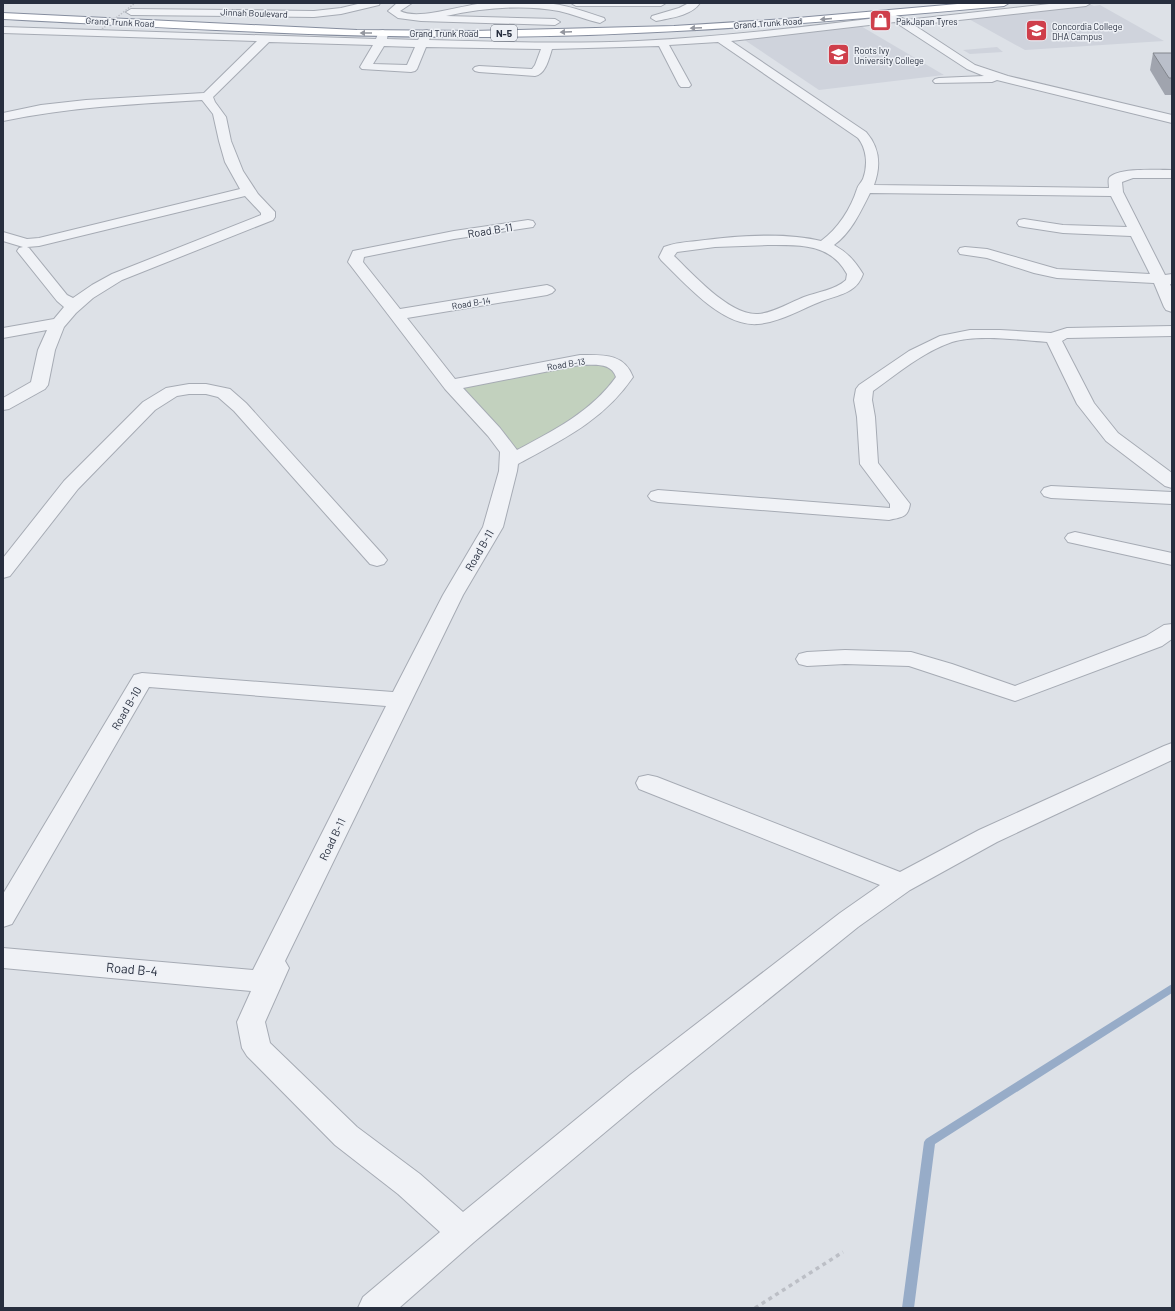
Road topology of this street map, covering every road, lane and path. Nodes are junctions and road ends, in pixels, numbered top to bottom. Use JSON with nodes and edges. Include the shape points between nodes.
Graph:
{"nodes":[{"id":1,"x":267,"y":3,"type":"edge"},
{"id":2,"x":375,"y":3,"type":"edge"},
{"id":3,"x":407,"y":3,"type":"edge"},
{"id":4,"x":576,"y":3,"type":"edge"},
{"id":5,"x":661,"y":3,"type":"edge"},
{"id":6,"x":695,"y":3,"type":"edge"},
{"id":7,"x":910,"y":3,"type":"edge"},
{"id":8,"x":972,"y":3,"type":"edge"},
{"id":9,"x":1004,"y":3,"type":"edge"},
{"id":10,"x":1086,"y":3,"type":"edge"},
{"id":11,"x":864,"y":5,"type":"dead end"},
{"id":12,"x":3,"y":6,"type":"edge"},
{"id":13,"x":360,"y":7,"type":"junction"},
{"id":14,"x":133,"y":8,"type":"edge"},
{"id":15,"x":3,"y":16,"type":"edge"},
{"id":16,"x":695,"y":16,"type":"dead end"},
{"id":17,"x":895,"y":17,"type":"junction"},
{"id":18,"x":421,"y":18,"type":"junction"},
{"id":19,"x":652,"y":18,"type":"joint"},
{"id":20,"x":604,"y":20,"type":"joint"},
{"id":21,"x":339,"y":21,"type":"dead end"},
{"id":22,"x":393,"y":22,"type":"dead end"},
{"id":23,"x":555,"y":22,"type":"junction"},
{"id":24,"x":102,"y":29,"type":"dead end"},
{"id":25,"x":3,"y":30,"type":"edge"},
{"id":26,"x":267,"y":38,"type":"junction"},
{"id":27,"x":381,"y":38,"type":"junction"},
{"id":28,"x":720,"y":38,"type":"junction"},
{"id":29,"x":425,"y":39,"type":"junction"},
{"id":30,"x":662,"y":42,"type":"junction"},
{"id":31,"x":548,"y":45,"type":"junction"},
{"id":32,"x":479,"y":69,"type":"dead end"},
{"id":33,"x":1004,"y":79,"type":"junction"},
{"id":34,"x":939,"y":81,"type":"dead end"},
{"id":35,"x":685,"y":85,"type":"dead end"},
{"id":36,"x":207,"y":96,"type":"junction"},
{"id":37,"x":1147,"y":113,"type":"junction"},
{"id":38,"x":3,"y":117,"type":"edge"},
{"id":39,"x":1172,"y":119,"type":"edge"},
{"id":40,"x":1172,"y":125,"type":"edge"},
{"id":41,"x":1172,"y":174,"type":"edge"},
{"id":42,"x":864,"y":190,"type":"junction"},
{"id":43,"x":248,"y":192,"type":"junction"},
{"id":44,"x":1116,"y":192,"type":"junction"},
{"id":45,"x":1024,"y":223,"type":"dead end"},
{"id":46,"x":528,"y":224,"type":"dead end"},
{"id":47,"x":1136,"y":232,"type":"junction"},
{"id":48,"x":3,"y":236,"type":"edge"},
{"id":49,"x":825,"y":245,"type":"junction"},
{"id":50,"x":24,"y":250,"type":"dead end"},
{"id":51,"x":965,"y":251,"type":"dead end"},
{"id":52,"x":1166,"y":279,"type":"edge"},
{"id":53,"x":547,"y":290,"type":"dead end"},
{"id":54,"x":73,"y":306,"type":"junction"},
{"id":55,"x":1172,"y":307,"type":"edge"},
{"id":56,"x":395,"y":315,"type":"junction"},
{"id":57,"x":59,"y":323,"type":"junction"},
{"id":58,"x":1172,"y":331,"type":"edge"},
{"id":59,"x":3,"y":333,"type":"edge"},
{"id":60,"x":1056,"y":338,"type":"junction"},
{"id":61,"x":451,"y":385,"type":"junction"},
{"id":62,"x":3,"y":405,"type":"edge"},
{"id":63,"x":509,"y":461,"type":"junction"},
{"id":64,"x":1172,"y":482,"type":"edge"},
{"id":65,"x":1051,"y":492,"type":"dead end"},
{"id":66,"x":658,"y":496,"type":"dead end"},
{"id":67,"x":1172,"y":498,"type":"edge"},
{"id":68,"x":1075,"y":538,"type":"dead end"},
{"id":69,"x":1172,"y":559,"type":"edge"},
{"id":70,"x":377,"y":560,"type":"dead end"},
{"id":71,"x":3,"y":572,"type":"edge"},
{"id":72,"x":1172,"y":630,"type":"edge"},
{"id":73,"x":807,"y":658,"type":"dead end"},
{"id":74,"x":400,"y":700,"type":"junction"},
{"id":75,"x":1172,"y":751,"type":"edge"},
{"id":76,"x":648,"y":783,"type":"dead end"},
{"id":77,"x":357,"y":787,"type":"junction"},
{"id":78,"x":901,"y":883,"type":"junction"},
{"id":79,"x":3,"y":917,"type":"edge"},
{"id":80,"x":3,"y":958,"type":"edge"},
{"id":81,"x":262,"y":981,"type":"joint"},
{"id":82,"x":463,"y":1232,"type":"junction"},
{"id":83,"x":844,"y":1252,"type":"dead end"},
{"id":84,"x":375,"y":1308,"type":"edge"},
{"id":85,"x":755,"y":1308,"type":"edge"}],
"edges":[{"from":1,"to":13,"type":"street"},
{"from":2,"to":13,"type":"street","name":"Jinnah Boulevard"},
{"from":3,"to":18,"type":"street","via":[[393,11],[402,16]]},
{"from":4,"to":5,"type":"street"},
{"from":6,"to":19,"type":"street","via":[[685,10]]},
{"from":7,"to":11,"type":"highway"},
{"from":8,"to":17,"type":"highway"},
{"from":9,"to":17,"type":"highway","name":"Grand Trunk Road","number":"N-5"},
{"from":10,"to":17,"type":"street"},
{"from":12,"to":14,"type":"highway","name":"Grand Trunk Road"},
{"from":13,"to":14,"type":"street","name":"Jinnah Boulevard","via":[[307,14]]},
{"from":14,"to":21,"type":"highway","name":"Grand Trunk Road"},
{"from":14,"to":24,"type":"path","bridge":true},
{"from":27,"to":15,"type":"highway","name":"Grand Trunk Road","one_way":true},
{"from":16,"to":19,"type":"highway"},
{"from":17,"to":28,"type":"street","via":[[806,30]]},
{"from":17,"to":29,"type":"highway","name":"Grand Trunk Road","number":"N-5","one_way":true},
{"from":17,"to":33,"type":"street","via":[[971,68]]},
{"from":18,"to":20,"type":"street","via":[[459,9],[521,4],[552,7]]},
{"from":18,"to":23,"type":"street"},
{"from":20,"to":23,"type":"highway","name":"Grand Trunk Road","number":"N-5"},
{"from":22,"to":23,"type":"highway","name":"Grand Trunk Road","number":"N-5"},
{"from":25,"to":26,"type":"street"},
{"from":26,"to":27,"type":"street"},
{"from":26,"to":36,"type":"street"},
{"from":27,"to":29,"type":"street"},
{"from":27,"to":29,"type":"street","via":[[366,68],[411,69]]},
{"from":28,"to":30,"type":"street"},
{"from":28,"to":42,"type":"street","via":[[868,141],[871,148],[872,170]]},
{"from":29,"to":31,"type":"street"},
{"from":30,"to":31,"type":"street"},
{"from":30,"to":35,"type":"street"},
{"from":31,"to":32,"type":"street","via":[[535,73]]},
{"from":33,"to":34,"type":"street"},
{"from":33,"to":37,"type":"street"},
{"from":36,"to":38,"type":"street","via":[[54,107]]},
{"from":36,"to":43,"type":"street","via":[[219,114],[233,165]]},
{"from":37,"to":39,"type":"street"},
{"from":37,"to":40,"type":"street","via":[[1144,116]]},
{"from":41,"to":44,"type":"street","via":[[1131,174],[1115,180]]},
{"from":42,"to":44,"type":"street"},
{"from":42,"to":49,"type":"street","via":[[838,235]]},
{"from":43,"to":48,"type":"street","via":[[39,242],[26,243]]},
{"from":43,"to":54,"type":"street","via":[[268,212],[268,217],[117,277],[95,288]]},
{"from":44,"to":47,"type":"street"},
{"from":45,"to":47,"type":"street","via":[[1063,229]]},
{"from":46,"to":56,"type":"street","name":"Road B-11","via":[[454,235],[358,254],[355,262],[357,267]]},
{"from":47,"to":52,"type":"street"},
{"from":49,"to":49,"type":"street","via":[[836,250],[851,264],[855,274],[852,282],[841,289],[757,319],[745,319],[733,314],[666,257],[669,250],[674,248],[709,244],[799,241]]},
{"from":50,"to":54,"type":"street","via":[[62,298]]},
{"from":51,"to":52,"type":"street","via":[[990,254],[1031,268],[1065,275]]},
{"from":52,"to":55,"type":"street"},
{"from":53,"to":56,"type":"street","name":"Road B-14"},
{"from":54,"to":57,"type":"street"},
{"from":56,"to":61,"type":"street","name":"Road B-11"},
{"from":57,"to":59,"type":"street"},
{"from":57,"to":62,"type":"street","via":[[45,354],[38,386]]},
{"from":58,"to":60,"type":"street","via":[[1067,333]]},
{"from":60,"to":64,"type":"street","via":[[1054,340],[1086,404],[1112,437]]},
{"from":60,"to":66,"type":"street","via":[[1012,335],[968,335],[947,338],[865,389],[863,400],[869,464],[900,504],[899,511],[889,514]]},
{"from":61,"to":63,"type":"street","name":"Road B-11","via":[[494,432],[509,452]]},
{"from":61,"to":63,"type":"street","name":"Road B-13","via":[[580,360],[597,360],[620,368],[625,377],[618,389],[593,411],[564,431]]},
{"from":63,"to":74,"type":"street","name":"Road B-11","via":[[493,527],[453,595]]},
{"from":65,"to":67,"type":"street"},
{"from":68,"to":69,"type":"street"},
{"from":70,"to":71,"type":"street","via":[[224,393],[189,389],[172,392],[149,406],[71,485]]},
{"from":72,"to":73,"type":"street","via":[[1154,641],[1015,694],[911,659]]},
{"from":74,"to":77,"type":"street","name":"Road B-11"},
{"from":74,"to":79,"type":"street","name":"Road B-10","via":[[142,680]]},
{"from":75,"to":78,"type":"street","via":[[988,836]]},
{"from":76,"to":78,"type":"street"},
{"from":77,"to":81,"type":"street","name":"Road B-11"},
{"from":77,"to":82,"type":"street","via":[[251,1022],[257,1048],[346,1136],[409,1184]]},
{"from":78,"to":82,"type":"street","via":[[843,925],[641,1084]]},
{"from":80,"to":81,"type":"street","name":"Road B-4"},
{"from":82,"to":84,"type":"street"},
{"from":83,"to":85,"type":"path"}]}
